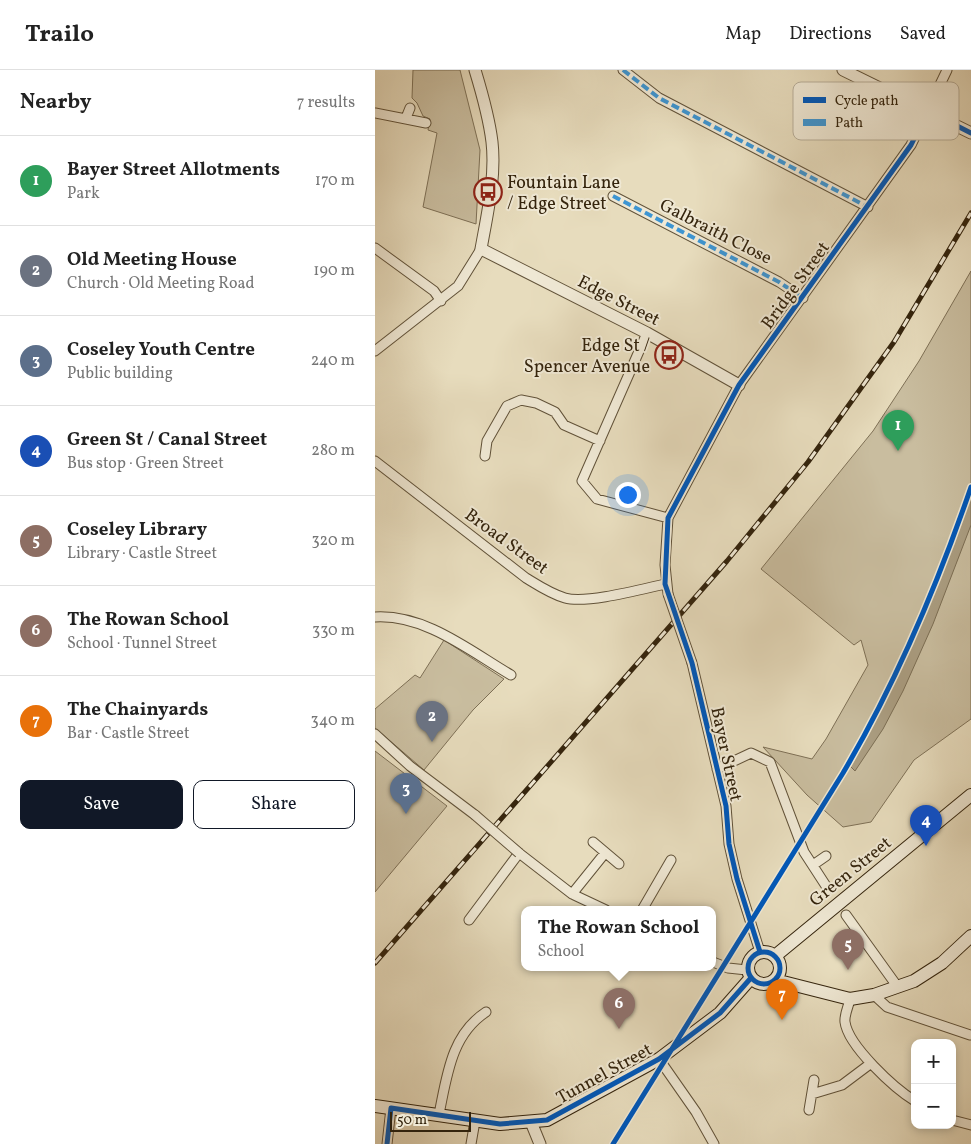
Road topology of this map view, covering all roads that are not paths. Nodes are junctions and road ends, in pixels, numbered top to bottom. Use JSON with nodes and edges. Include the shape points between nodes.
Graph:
{"nodes":[{"id":1,"x":475,"y":70,"type":"edge"},
{"id":2,"x":623,"y":70,"type":"edge"},
{"id":3,"x":843,"y":70,"type":"edge"},
{"id":4,"x":947,"y":70,"type":"edge"},
{"id":5,"x":868,"y":82,"type":"edge"},
{"id":6,"x":941,"y":82,"type":"edge"},
{"id":7,"x":409,"y":108,"type":"dead end"},
{"id":8,"x":375,"y":113,"type":"edge"},
{"id":9,"x":406,"y":118,"type":"junction"},
{"id":10,"x":426,"y":123,"type":"dead end"},
{"id":11,"x":959,"y":127,"type":"edge"},
{"id":12,"x":971,"y":133,"type":"edge"},
{"id":13,"x":913,"y":140,"type":"edge"},
{"id":14,"x":613,"y":196,"type":"dead end"},
{"id":15,"x":868,"y":207,"type":"junction"},
{"id":16,"x":375,"y":248,"type":"edge"},
{"id":17,"x":481,"y":249,"type":"junction"},
{"id":18,"x":803,"y":298,"type":"junction"},
{"id":19,"x":441,"y":301,"type":"junction"},
{"id":20,"x":647,"y":333,"type":"junction"},
{"id":21,"x":375,"y":351,"type":"edge"},
{"id":22,"x":739,"y":385,"type":"junction"},
{"id":23,"x":600,"y":441,"type":"junction"},
{"id":24,"x":485,"y":456,"type":"dead end"},
{"id":25,"x":375,"y":462,"type":"edge"},
{"id":26,"x":668,"y":518,"type":"junction"},
{"id":27,"x":665,"y":584,"type":"junction"},
{"id":28,"x":668,"y":594,"type":"joint"},
{"id":29,"x":375,"y":617,"type":"edge"},
{"id":30,"x":511,"y":675,"type":"dead end"},
{"id":31,"x":375,"y":734,"type":"edge"},
{"id":32,"x":717,"y":770,"type":"junction"},
{"id":33,"x":971,"y":794,"type":"edge"},
{"id":34,"x":593,"y":842,"type":"dead end"},
{"id":35,"x":519,"y":853,"type":"junction"},
{"id":36,"x":605,"y":853,"type":"junction"},
{"id":37,"x":826,"y":856,"type":"dead end"},
{"id":38,"x":671,"y":860,"type":"dead end"},
{"id":39,"x":619,"y":864,"type":"dead end"},
{"id":40,"x":813,"y":865,"type":"junction"},
{"id":41,"x":828,"y":890,"type":"dead end"},
{"id":42,"x":572,"y":894,"type":"junction"},
{"id":43,"x":598,"y":906,"type":"edge"},
{"id":44,"x":644,"y":906,"type":"edge"},
{"id":45,"x":846,"y":915,"type":"dead end"},
{"id":46,"x":469,"y":920,"type":"dead end"},
{"id":47,"x":971,"y":936,"type":"edge"},
{"id":48,"x":760,"y":952,"type":"junction"},
{"id":49,"x":775,"y":956,"type":"junction"},
{"id":50,"x":716,"y":963,"type":"edge"},
{"id":51,"x":749,"y":974,"type":"junction"},
{"id":52,"x":775,"y":980,"type":"junction"},
{"id":53,"x":897,"y":986,"type":"junction"},
{"id":54,"x":874,"y":995,"type":"junction"},
{"id":55,"x":850,"y":999,"type":"junction"},
{"id":56,"x":486,"y":1012,"type":"dead end"},
{"id":57,"x":970,"y":1035,"type":"edge"},
{"id":58,"x":659,"y":1060,"type":"junction"},
{"id":59,"x":870,"y":1064,"type":"junction"},
{"id":60,"x":814,"y":1080,"type":"dead end"},
{"id":61,"x":811,"y":1094,"type":"junction"},
{"id":62,"x":911,"y":1098,"type":"edge"},
{"id":63,"x":375,"y":1106,"type":"edge"},
{"id":64,"x":391,"y":1108,"type":"junction"},
{"id":65,"x":809,"y":1110,"type":"dead end"},
{"id":66,"x":439,"y":1114,"type":"junction"},
{"id":67,"x":475,"y":1121,"type":"junction"},
{"id":68,"x":956,"y":1121,"type":"edge"},
{"id":69,"x":531,"y":1122,"type":"junction"},
{"id":70,"x":971,"y":1125,"type":"edge"},
{"id":71,"x":387,"y":1144,"type":"edge"},
{"id":72,"x":471,"y":1144,"type":"edge"},
{"id":73,"x":540,"y":1144,"type":"edge"},
{"id":74,"x":715,"y":1144,"type":"edge"}],
"edges":[{"from":1,"to":17,"type":"street","via":[[492,143],[489,204]]},
{"from":2,"to":15,"type":"street","via":[[659,98]]},
{"from":3,"to":5,"type":"street"},
{"from":4,"to":6,"type":"street","name":"Bridge Street"},
{"from":7,"to":9,"type":"street"},
{"from":8,"to":9,"type":"street"},
{"from":9,"to":10,"type":"street"},
{"from":11,"to":12,"type":"street"},
{"from":13,"to":15,"type":"street","name":"Bridge Street"},
{"from":14,"to":18,"type":"street","name":"Galbraith Close","via":[[779,282]]},
{"from":15,"to":18,"type":"street","name":"Bridge Street"},
{"from":16,"to":19,"type":"street","via":[[434,291]]},
{"from":17,"to":19,"type":"street","via":[[458,286]]},
{"from":17,"to":20,"type":"street","name":"Edge Street"},
{"from":18,"to":22,"type":"street","name":"Bridge Street"},
{"from":19,"to":21,"type":"street"},
{"from":20,"to":22,"type":"street","name":"Edge Street"},
{"from":20,"to":23,"type":"street"},
{"from":22,"to":26,"type":"street","name":"Bridge Street"},
{"from":23,"to":24,"type":"street","via":[[564,425],[555,412],[521,400],[507,406],[487,441]]},
{"from":23,"to":26,"type":"street","via":[[582,481],[597,499]]},
{"from":25,"to":27,"type":"street","name":"Broad Street","via":[[526,578],[547,590],[575,600]]},
{"from":26,"to":27,"type":"street","name":"Bridge Street"},
{"from":27,"to":28,"type":"street","name":"Bridge Street"},
{"from":28,"to":32,"type":"street","name":"Bayer Street","bridge":true,"via":[[692,662]]},
{"from":29,"to":30,"type":"street","via":[[391,616],[428,628]]},
{"from":31,"to":35,"type":"street","bridge":true},
{"from":32,"to":40,"type":"street","via":[[751,753],[770,762],[804,852]]},
{"from":32,"to":48,"type":"street","name":"Bayer Street","via":[[737,879]]},
{"from":33,"to":49,"type":"main road","name":"Green Street"},
{"from":34,"to":36,"type":"street"},
{"from":35,"to":42,"type":"street"},
{"from":35,"to":46,"type":"street"},
{"from":36,"to":39,"type":"street"},
{"from":36,"to":42,"type":"street"},
{"from":37,"to":40,"type":"street"},
{"from":38,"to":44,"type":"street"},
{"from":40,"to":41,"type":"street"},
{"from":42,"to":43,"type":"street"},
{"from":45,"to":53,"type":"street"},
{"from":47,"to":53,"type":"main road","via":[[942,963],[914,981]]},
{"from":48,"to":49,"type":"main road"},
{"from":48,"to":51,"type":"main road","name":"Tunnel Street","via":[[750,958]]},
{"from":49,"to":52,"type":"main road","via":[[780,970]]},
{"from":50,"to":51,"type":"street"},
{"from":51,"to":52,"type":"main road","via":[[759,984],[767,985]]},
{"from":51,"to":58,"type":"main road","name":"Tunnel Street","via":[[720,1013]]},
{"from":52,"to":55,"type":"main road"},
{"from":53,"to":54,"type":"main road"},
{"from":54,"to":55,"type":"main road"},
{"from":54,"to":57,"type":"street","via":[[887,1007]]},
{"from":55,"to":59,"type":"street","via":[[845,1022]]},
{"from":56,"to":66,"type":"street","via":[[463,1035],[453,1052]]},
{"from":58,"to":69,"type":"main road","name":"Tunnel Street","via":[[547,1120]]},
{"from":58,"to":74,"type":"street"},
{"from":59,"to":61,"type":"street","via":[[842,1084]]},
{"from":59,"to":62,"type":"street"},
{"from":60,"to":61,"type":"street"},
{"from":61,"to":65,"type":"street"},
{"from":63,"to":64,"type":"main road","name":"Tunnel Street"},
{"from":64,"to":66,"type":"main road","name":"Tunnel Street"},
{"from":64,"to":71,"type":"street"},
{"from":66,"to":67,"type":"main road","name":"Tunnel Street"},
{"from":67,"to":69,"type":"main road","name":"Tunnel Street","via":[[500,1124]]},
{"from":67,"to":72,"type":"street"},
{"from":68,"to":70,"type":"street"},
{"from":69,"to":73,"type":"street"}]}
